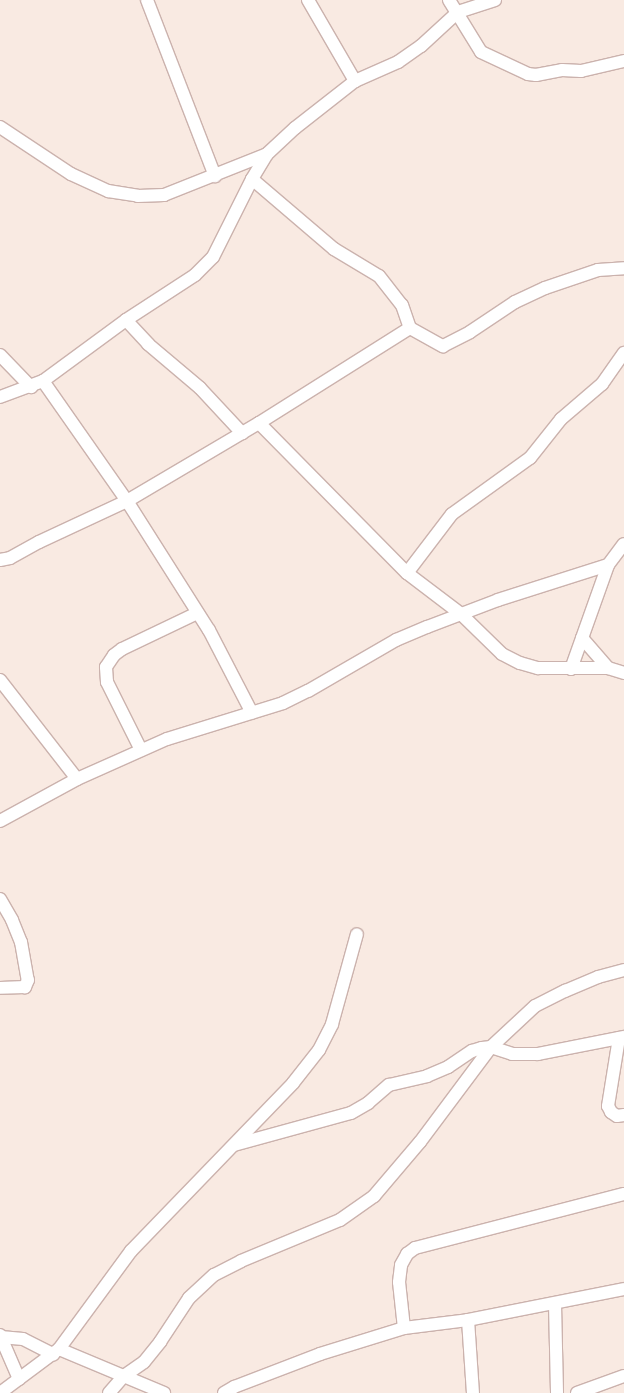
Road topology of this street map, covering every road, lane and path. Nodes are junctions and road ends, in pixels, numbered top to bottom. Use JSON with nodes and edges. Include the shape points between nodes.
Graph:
{"nodes":[{"id":1,"x":147,"y":0,"type":"edge"},
{"id":2,"x":308,"y":0,"type":"edge"},
{"id":3,"x":449,"y":0,"type":"edge"},
{"id":4,"x":495,"y":0,"type":"edge"},
{"id":5,"x":458,"y":12,"type":"junction"},
{"id":6,"x":624,"y":61,"type":"edge"},
{"id":7,"x":355,"y":81,"type":"junction"},
{"id":8,"x":0,"y":128,"type":"edge"},
{"id":9,"x":267,"y":154,"type":"junction"},
{"id":10,"x":215,"y":176,"type":"junction"},
{"id":11,"x":252,"y":179,"type":"junction"},
{"id":12,"x":624,"y":268,"type":"edge"},
{"id":13,"x":126,"y":320,"type":"junction"},
{"id":14,"x":410,"y":328,"type":"junction"},
{"id":15,"x":624,"y":353,"type":"edge"},
{"id":16,"x":0,"y":355,"type":"edge"},
{"id":17,"x":37,"y":384,"type":"junction"},
{"id":18,"x":0,"y":397,"type":"edge"},
{"id":19,"x":259,"y":423,"type":"junction"},
{"id":20,"x":242,"y":433,"type":"junction"},
{"id":21,"x":127,"y":501,"type":"junction"},
{"id":22,"x":624,"y":544,"type":"edge"},
{"id":23,"x":0,"y":560,"type":"edge"},
{"id":24,"x":608,"y":565,"type":"junction"},
{"id":25,"x":407,"y":573,"type":"junction"},
{"id":26,"x":196,"y":613,"type":"junction"},
{"id":27,"x":460,"y":614,"type":"junction"},
{"id":28,"x":582,"y":638,"type":"junction"},
{"id":29,"x":608,"y":668,"type":"junction"},
{"id":30,"x":571,"y":669,"type":"junction"},
{"id":31,"x":624,"y":673,"type":"edge"},
{"id":32,"x":0,"y":680,"type":"edge"},
{"id":33,"x":252,"y":713,"type":"junction"},
{"id":34,"x":140,"y":750,"type":"junction"},
{"id":35,"x":77,"y":779,"type":"junction"},
{"id":36,"x":0,"y":821,"type":"edge"},
{"id":37,"x":0,"y":900,"type":"edge"},
{"id":38,"x":357,"y":934,"type":"dead end"},
{"id":39,"x":624,"y":970,"type":"edge"},
{"id":40,"x":0,"y":988,"type":"edge"},
{"id":41,"x":622,"y":1038,"type":"edge"},
{"id":42,"x":491,"y":1047,"type":"junction"},
{"id":43,"x":624,"y":1116,"type":"edge"},
{"id":44,"x":234,"y":1145,"type":"junction"},
{"id":45,"x":624,"y":1194,"type":"edge"},
{"id":46,"x":624,"y":1289,"type":"edge"},
{"id":47,"x":554,"y":1304,"type":"junction"},
{"id":48,"x":468,"y":1320,"type":"junction"},
{"id":49,"x":404,"y":1328,"type":"junction"},
{"id":50,"x":1,"y":1336,"type":"edge"},
{"id":51,"x":56,"y":1352,"type":"junction"},
{"id":52,"x":124,"y":1376,"type":"junction"},
{"id":53,"x":624,"y":1376,"type":"edge"},
{"id":54,"x":19,"y":1379,"type":"junction"},
{"id":55,"x":231,"y":1391,"type":"edge"},
{"id":56,"x":0,"y":1393,"type":"edge"},
{"id":57,"x":110,"y":1393,"type":"edge"},
{"id":58,"x":164,"y":1393,"type":"edge"},
{"id":59,"x":473,"y":1393,"type":"edge"},
{"id":60,"x":557,"y":1393,"type":"edge"},
{"id":61,"x":577,"y":1393,"type":"edge"}],
"edges":[{"from":1,"to":10,"type":"street"},
{"from":2,"to":7,"type":"street"},
{"from":3,"to":5,"type":"street"},
{"from":4,"to":5,"type":"street"},
{"from":5,"to":6,"type":"street","via":[[481,52],[528,74],[562,70],[581,72]]},
{"from":5,"to":7,"type":"street","via":[[398,62]]},
{"from":7,"to":9,"type":"street"},
{"from":8,"to":10,"type":"street","via":[[71,174],[108,191],[164,196]]},
{"from":9,"to":10,"type":"street"},
{"from":9,"to":11,"type":"street"},
{"from":11,"to":13,"type":"street","via":[[213,257],[195,275]]},
{"from":11,"to":14,"type":"street","via":[[334,249],[379,276],[402,305]]},
{"from":12,"to":14,"type":"street","via":[[598,270],[545,288],[515,302],[443,346]]},
{"from":13,"to":17,"type":"street"},
{"from":13,"to":20,"type":"street","via":[[148,344],[200,388]]},
{"from":14,"to":19,"type":"street"},
{"from":15,"to":25,"type":"street","via":[[602,384],[561,419],[530,458],[452,514]]},
{"from":16,"to":17,"type":"street"},
{"from":17,"to":18,"type":"street"},
{"from":17,"to":21,"type":"street"},
{"from":19,"to":20,"type":"street"},
{"from":19,"to":25,"type":"street"},
{"from":20,"to":21,"type":"street"},
{"from":21,"to":23,"type":"street"},
{"from":21,"to":26,"type":"street"},
{"from":22,"to":24,"type":"street"},
{"from":24,"to":27,"type":"street"},
{"from":24,"to":28,"type":"street"},
{"from":25,"to":27,"type":"street"},
{"from":26,"to":33,"type":"street","via":[[218,644]]},
{"from":26,"to":34,"type":"street","via":[[122,649],[106,667],[107,682]]},
{"from":27,"to":30,"type":"street","via":[[502,654],[520,664]]},
{"from":27,"to":33,"type":"street","via":[[396,640],[308,691]]},
{"from":28,"to":29,"type":"street"},
{"from":28,"to":30,"type":"street"},
{"from":29,"to":30,"type":"street"},
{"from":29,"to":31,"type":"street"},
{"from":32,"to":35,"type":"street"},
{"from":33,"to":34,"type":"street"},
{"from":34,"to":35,"type":"street"},
{"from":35,"to":36,"type":"street"},
{"from":37,"to":40,"type":"street","via":[[21,942],[28,980],[25,988]]},
{"from":38,"to":44,"type":"street","via":[[332,1024],[319,1050],[293,1083]]},
{"from":39,"to":42,"type":"street","via":[[573,987],[536,1006]]},
{"from":41,"to":42,"type":"street","via":[[538,1054],[512,1054]]},
{"from":41,"to":43,"type":"street","via":[[608,1106],[617,1116]]},
{"from":42,"to":44,"type":"street","via":[[472,1051],[427,1076],[389,1085],[351,1112]]},
{"from":42,"to":52,"type":"street","via":[[420,1142],[374,1196],[340,1220],[214,1275],[189,1298],[144,1362]]},
{"from":44,"to":51,"type":"street","via":[[131,1251]]},
{"from":45,"to":49,"type":"street","via":[[415,1248],[401,1265],[399,1282]]},
{"from":46,"to":47,"type":"street"},
{"from":47,"to":48,"type":"street"},
{"from":47,"to":60,"type":"street"},
{"from":48,"to":49,"type":"street"},
{"from":48,"to":59,"type":"street"},
{"from":49,"to":55,"type":"street","via":[[320,1354]]},
{"from":50,"to":51,"type":"street","via":[[23,1339]]},
{"from":50,"to":54,"type":"street"},
{"from":51,"to":52,"type":"street"},
{"from":51,"to":54,"type":"street"},
{"from":52,"to":57,"type":"street"},
{"from":52,"to":58,"type":"street"},
{"from":53,"to":61,"type":"street"},
{"from":54,"to":56,"type":"street"}]}
